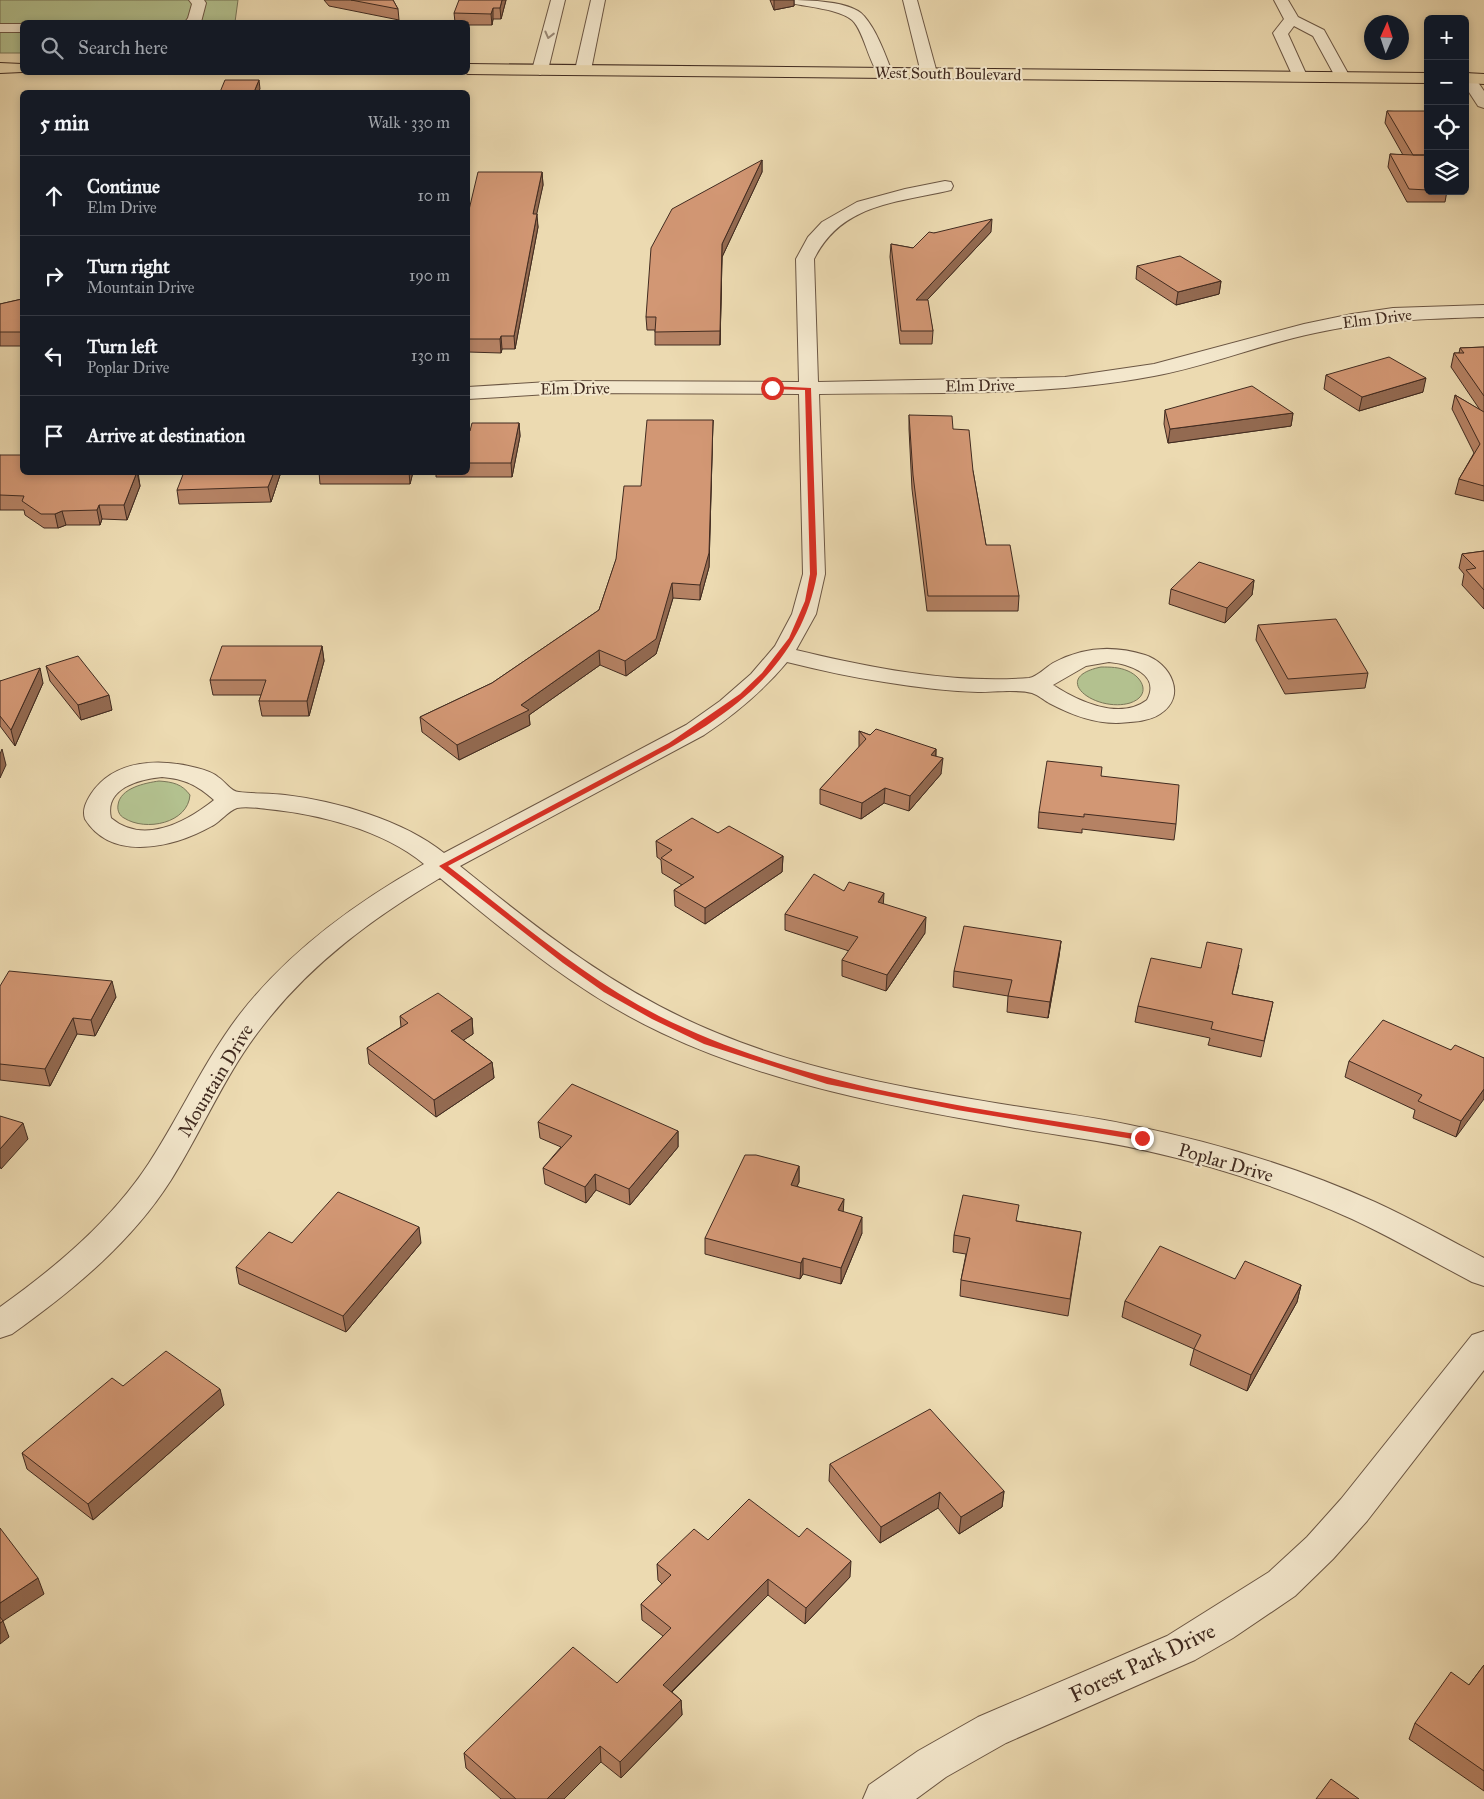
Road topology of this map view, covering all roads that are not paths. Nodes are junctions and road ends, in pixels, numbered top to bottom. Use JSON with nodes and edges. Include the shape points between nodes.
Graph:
{"nodes":[{"id":1,"x":196,"y":0,"type":"edge"},
{"id":2,"x":558,"y":0,"type":"edge"},
{"id":3,"x":598,"y":0,"type":"edge"},
{"id":4,"x":796,"y":0,"type":"edge"},
{"id":5,"x":910,"y":0,"type":"edge"},
{"id":6,"x":1281,"y":0,"type":"edge"},
{"id":7,"x":196,"y":20,"type":"edge"},
{"id":8,"x":1292,"y":20,"type":"junction"},
{"id":9,"x":0,"y":28,"type":"edge"},
{"id":10,"x":20,"y":28,"type":"edge"},
{"id":11,"x":1286,"y":48,"type":"junction"},
{"id":12,"x":1327,"y":48,"type":"junction"},
{"id":13,"x":0,"y":68,"type":"edge"},
{"id":14,"x":20,"y":68,"type":"edge"},
{"id":15,"x":470,"y":69,"type":"edge"},
{"id":16,"x":540,"y":70,"type":"junction"},
{"id":17,"x":583,"y":70,"type":"junction"},
{"id":18,"x":884,"y":72,"type":"junction"},
{"id":19,"x":929,"y":72,"type":"junction"},
{"id":20,"x":1299,"y":76,"type":"junction"},
{"id":21,"x":1342,"y":77,"type":"junction"},
{"id":22,"x":1424,"y":78,"type":"edge"},
{"id":23,"x":1472,"y":78,"type":"edge"},
{"id":24,"x":1484,"y":103,"type":"edge"},
{"id":25,"x":945,"y":186,"type":"dead end"},
{"id":26,"x":1484,"y":311,"type":"edge"},
{"id":27,"x":808,"y":388,"type":"junction"},
{"id":28,"x":470,"y":393,"type":"edge"},
{"id":29,"x":781,"y":654,"type":"junction"},
{"id":30,"x":1037,"y":686,"type":"dead end"},
{"id":31,"x":231,"y":800,"type":"dead end"},
{"id":32,"x":443,"y":866,"type":"junction"},
{"id":33,"x":1484,"y":1273,"type":"edge"},
{"id":34,"x":0,"y":1325,"type":"edge"},
{"id":35,"x":1484,"y":1345,"type":"edge"},
{"id":36,"x":883,"y":1799,"type":"edge"}],
"edges":[{"from":1,"to":7,"type":"street","via":[[199,3]]},
{"from":2,"to":16,"type":"street","one_way":true},
{"from":3,"to":17,"type":"street"},
{"from":4,"to":18,"type":"street","via":[[836,8],[858,17]]},
{"from":5,"to":19,"type":"street"},
{"from":6,"to":8,"type":"street"},
{"from":8,"to":11,"type":"street","via":[[1280,33]]},
{"from":8,"to":12,"type":"street","via":[[1320,33]]},
{"from":9,"to":10,"type":"street"},
{"from":11,"to":12,"type":"street"},
{"from":11,"to":20,"type":"street"},
{"from":12,"to":21,"type":"street"},
{"from":13,"to":14,"type":"main road"},
{"from":15,"to":16,"type":"main road","name":"West South Boulevard"},
{"from":16,"to":17,"type":"main road","name":"West South Boulevard"},
{"from":17,"to":18,"type":"main road","name":"West South Boulevard"},
{"from":18,"to":19,"type":"main road","name":"West South Boulevard"},
{"from":19,"to":20,"type":"main road","name":"West South Boulevard"},
{"from":20,"to":21,"type":"main road","name":"West South Boulevard"},
{"from":21,"to":22,"type":"main road","name":"West South Boulevard"},
{"from":23,"to":24,"type":"street"},
{"from":25,"to":27,"type":"street","name":"Mountain Drive","via":[[866,206],[830,223],[810,244],[805,259]]},
{"from":26,"to":27,"type":"street","name":"Elm Drive","via":[[1393,314],[1352,320],[1154,370],[1097,380]]},
{"from":27,"to":28,"type":"street","name":"Elm Drive","via":[[564,387]]},
{"from":27,"to":29,"type":"street","name":"Mountain Drive","via":[[814,574],[809,601]]},
{"from":29,"to":30,"type":"street","via":[[886,675],[980,685]]},
{"from":29,"to":32,"type":"street","name":"Mountain Drive","via":[[742,695],[672,744]]},
{"from":31,"to":32,"type":"street","name":"Poplar Drive","via":[[296,805],[358,820],[400,837]]},
{"from":32,"to":33,"type":"street","name":"Poplar Drive","via":[[608,990],[707,1042],[827,1081],[1142,1138],[1261,1170],[1392,1224]]},
{"from":32,"to":34,"type":"street","name":"Mountain Drive","via":[[367,912],[295,971],[240,1034],[172,1153],[121,1222],[68,1273]]},
{"from":35,"to":36,"type":"street","name":"Forest Park Drive","via":[[1354,1510],[1282,1584],[1181,1648],[992,1730],[932,1764]]}]}
